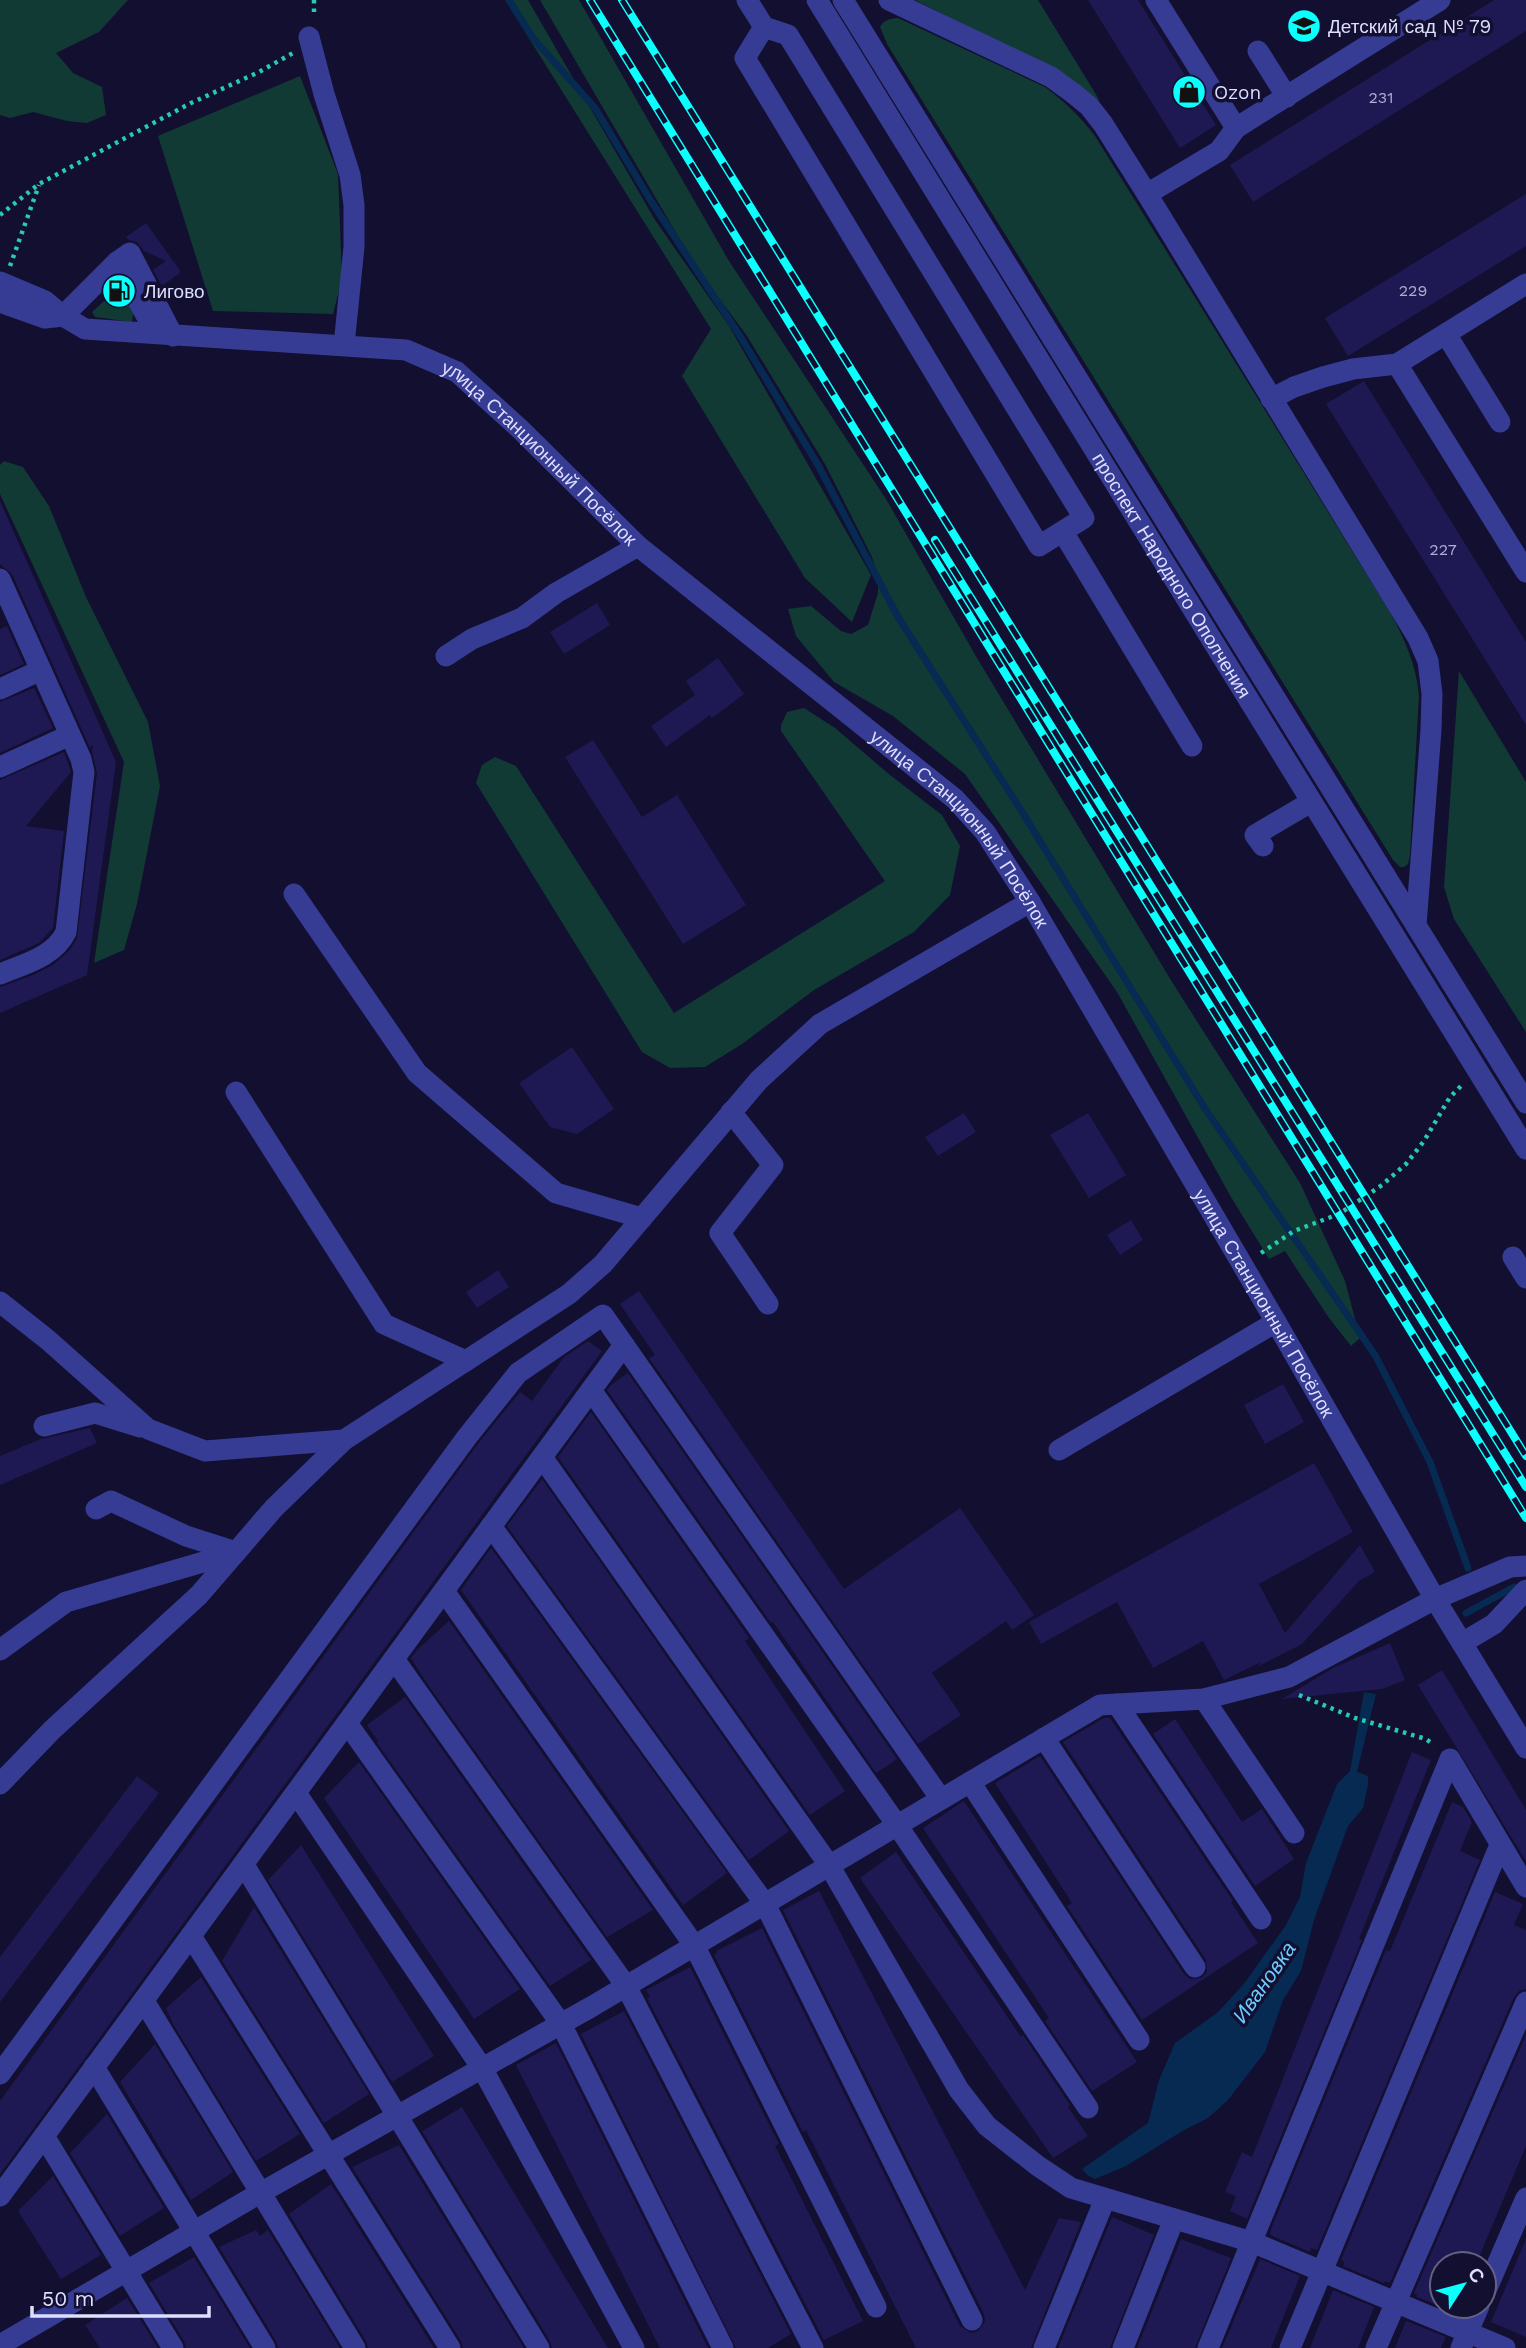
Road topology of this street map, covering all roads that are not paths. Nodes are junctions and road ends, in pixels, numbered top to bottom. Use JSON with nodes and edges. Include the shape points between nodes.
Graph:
{"nodes":[{"id":1,"x":747,"y":0,"type":"edge"},
{"id":2,"x":817,"y":0,"type":"edge"},
{"id":3,"x":843,"y":0,"type":"edge"},
{"id":4,"x":888,"y":0,"type":"edge"},
{"id":5,"x":1156,"y":0,"type":"edge"},
{"id":6,"x":1440,"y":0,"type":"edge"},
{"id":7,"x":764,"y":27,"type":"junction"},
{"id":8,"x":309,"y":37,"type":"road end"},
{"id":9,"x":1258,"y":51,"type":"dead end"},
{"id":10,"x":1287,"y":97,"type":"junction"},
{"id":11,"x":1236,"y":128,"type":"junction"},
{"id":12,"x":1147,"y":194,"type":"junction"},
{"id":13,"x":1526,"y":284,"type":"edge"},
{"id":14,"x":1,"y":289,"type":"edge"},
{"id":15,"x":63,"y":316,"type":"junction"},
{"id":16,"x":1446,"y":334,"type":"junction"},
{"id":17,"x":164,"y":335,"type":"junction"},
{"id":18,"x":344,"y":345,"type":"junction"},
{"id":19,"x":1397,"y":364,"type":"junction"},
{"id":20,"x":1271,"y":399,"type":"junction"},
{"id":21,"x":1500,"y":422,"type":"dead end"},
{"id":22,"x":1063,"y":531,"type":"junction"},
{"id":23,"x":638,"y":546,"type":"junction"},
{"id":24,"x":1526,"y":572,"type":"edge"},
{"id":25,"x":0,"y":579,"type":"edge"},
{"id":26,"x":6,"y":609,"type":"edge"},
{"id":27,"x":446,"y":656,"type":"dead end"},
{"id":28,"x":41,"y":670,"type":"junction"},
{"id":29,"x":0,"y":689,"type":"edge"},
{"id":30,"x":70,"y":735,"type":"junction"},
{"id":31,"x":1192,"y":746,"type":"dead end"},
{"id":32,"x":0,"y":767,"type":"edge"},
{"id":33,"x":1311,"y":802,"type":"junction"},
{"id":34,"x":1263,"y":846,"type":"dead end"},
{"id":35,"x":294,"y":894,"type":"dead end"},
{"id":36,"x":1030,"y":902,"type":"junction"},
{"id":37,"x":1416,"y":925,"type":"junction"},
{"id":38,"x":0,"y":974,"type":"edge"},
{"id":39,"x":236,"y":1092,"type":"dead end"},
{"id":40,"x":1526,"y":1103,"type":"edge"},
{"id":41,"x":731,"y":1112,"type":"junction"},
{"id":42,"x":1524,"y":1140,"type":"edge"},
{"id":43,"x":642,"y":1218,"type":"junction"},
{"id":44,"x":1513,"y":1257,"type":"dead end"},
{"id":45,"x":1526,"y":1278,"type":"edge"},
{"id":46,"x":0,"y":1302,"type":"edge"},
{"id":47,"x":768,"y":1304,"type":"dead end"},
{"id":48,"x":1276,"y":1322,"type":"junction"},
{"id":49,"x":624,"y":1345,"type":"junction"},
{"id":50,"x":466,"y":1361,"type":"junction"},
{"id":51,"x":591,"y":1390,"type":"junction"},
{"id":52,"x":44,"y":1426,"type":"dead end"},
{"id":53,"x":148,"y":1429,"type":"junction"},
{"id":54,"x":344,"y":1440,"type":"junction"},
{"id":55,"x":1059,"y":1450,"type":"dead end"},
{"id":56,"x":542,"y":1457,"type":"junction"},
{"id":57,"x":96,"y":1509,"type":"dead end"},
{"id":58,"x":491,"y":1526,"type":"junction"},
{"id":59,"x":236,"y":1552,"type":"junction"},
{"id":60,"x":1526,"y":1566,"type":"edge"},
{"id":61,"x":1526,"y":1590,"type":"edge"},
{"id":62,"x":444,"y":1591,"type":"junction"},
{"id":63,"x":1435,"y":1599,"type":"junction"},
{"id":64,"x":1462,"y":1643,"type":"junction"},
{"id":65,"x":0,"y":1650,"type":"edge"},
{"id":66,"x":394,"y":1659,"type":"junction"},
{"id":67,"x":1204,"y":1699,"type":"junction"},
{"id":68,"x":1117,"y":1704,"type":"junction"},
{"id":69,"x":347,"y":1723,"type":"junction"},
{"id":70,"x":1044,"y":1738,"type":"junction"},
{"id":71,"x":1526,"y":1748,"type":"edge"},
{"id":72,"x":970,"y":1782,"type":"junction"},
{"id":73,"x":0,"y":1783,"type":"edge"},
{"id":74,"x":296,"y":1793,"type":"junction"},
{"id":75,"x":941,"y":1799,"type":"junction"},
{"id":76,"x":897,"y":1825,"type":"junction"},
{"id":77,"x":1294,"y":1833,"type":"dead end"},
{"id":78,"x":1500,"y":1845,"type":"junction"},
{"id":79,"x":244,"y":1865,"type":"junction"},
{"id":80,"x":829,"y":1865,"type":"junction"},
{"id":81,"x":1526,"y":1887,"type":"edge"},
{"id":82,"x":765,"y":1904,"type":"junction"},
{"id":83,"x":1261,"y":1919,"type":"dead end"},
{"id":84,"x":191,"y":1936,"type":"junction"},
{"id":85,"x":694,"y":1945,"type":"junction"},
{"id":86,"x":1195,"y":1967,"type":"dead end"},
{"id":87,"x":626,"y":1986,"type":"junction"},
{"id":88,"x":144,"y":2001,"type":"junction"},
{"id":89,"x":1526,"y":2002,"type":"edge"},
{"id":90,"x":561,"y":2024,"type":"junction"},
{"id":91,"x":1139,"y":2040,"type":"dead end"},
{"id":92,"x":94,"y":2067,"type":"junction"},
{"id":93,"x":482,"y":2068,"type":"junction"},
{"id":94,"x":0,"y":2074,"type":"edge"},
{"id":95,"x":1088,"y":2108,"type":"dead end"},
{"id":96,"x":397,"y":2116,"type":"junction"},
{"id":97,"x":44,"y":2136,"type":"junction"},
{"id":98,"x":328,"y":2154,"type":"junction"},
{"id":99,"x":260,"y":2193,"type":"junction"},
{"id":100,"x":0,"y":2196,"type":"edge"},
{"id":101,"x":1526,"y":2198,"type":"edge"},
{"id":102,"x":1105,"y":2199,"type":"junction"},
{"id":103,"x":1174,"y":2219,"type":"junction"},
{"id":104,"x":194,"y":2232,"type":"junction"},
{"id":105,"x":1252,"y":2242,"type":"junction"},
{"id":106,"x":1498,"y":2263,"type":"edge"},
{"id":107,"x":126,"y":2271,"type":"junction"},
{"id":108,"x":1322,"y":2273,"type":"junction"},
{"id":109,"x":1395,"y":2303,"type":"junction"},
{"id":110,"x":876,"y":2307,"type":"dead end"},
{"id":111,"x":972,"y":2320,"type":"dead end"},
{"id":112,"x":1473,"y":2320,"type":"edge"},
{"id":113,"x":1464,"y":2340,"type":"edge"},
{"id":114,"x":0,"y":2345,"type":"edge"},
{"id":115,"x":173,"y":2348,"type":"edge"},
{"id":116,"x":265,"y":2348,"type":"edge"},
{"id":117,"x":355,"y":2348,"type":"edge"},
{"id":118,"x":450,"y":2348,"type":"edge"},
{"id":119,"x":539,"y":2348,"type":"edge"},
{"id":120,"x":634,"y":2348,"type":"edge"},
{"id":121,"x":723,"y":2348,"type":"edge"},
{"id":122,"x":813,"y":2348,"type":"edge"},
{"id":123,"x":1044,"y":2348,"type":"edge"},
{"id":124,"x":1122,"y":2348,"type":"edge"},
{"id":125,"x":1208,"y":2348,"type":"edge"},
{"id":126,"x":1290,"y":2348,"type":"edge"},
{"id":127,"x":1376,"y":2348,"type":"edge"},
{"id":128,"x":1505,"y":2348,"type":"edge"}],
"edges":[{"from":1,"to":7,"type":"street"},
{"from":2,"to":33,"type":"street","name":"проспект Народного Ополчения"},
{"from":3,"to":37,"type":"street","name":"проспект Народного Ополчения"},
{"from":4,"to":12,"type":"street","via":[[1051,77],[1073,93],[1103,124]]},
{"from":5,"to":11,"type":"street"},
{"from":6,"to":10,"type":"street"},
{"from":7,"to":22,"type":"street","via":[[788,35],[1084,518]]},
{"from":7,"to":22,"type":"street","via":[[745,58],[1039,546]]},
{"from":8,"to":18,"type":"street","via":[[350,175],[354,205]]},
{"from":9,"to":10,"type":"street"},
{"from":10,"to":11,"type":"street"},
{"from":11,"to":12,"type":"street","via":[[1219,151]]},
{"from":12,"to":20,"type":"street"},
{"from":13,"to":16,"type":"street"},
{"from":14,"to":15,"type":"street","name":"улица Станционный Посёлок","via":[[45,318]]},
{"from":15,"to":17,"type":"street","name":"улица Станционный Посёлок","via":[[85,329]]},
{"from":15,"to":17,"type":"street","via":[[117,262]]},
{"from":16,"to":19,"type":"street"},
{"from":16,"to":21,"type":"street"},
{"from":17,"to":18,"type":"street","name":"улица Станционный Посёлок"},
{"from":18,"to":23,"type":"street","name":"улица Станционный Посёлок","via":[[406,350],[457,372]]},
{"from":19,"to":20,"type":"street","via":[[1323,377]]},
{"from":19,"to":24,"type":"street"},
{"from":20,"to":37,"type":"street","via":[[1403,611],[1428,661],[1431,730]]},
{"from":22,"to":31,"type":"street"},
{"from":23,"to":27,"type":"street","via":[[522,618],[472,639]]},
{"from":23,"to":36,"type":"street","name":"улица Станционный Посёлок","via":[[955,799],[985,832]]},
{"from":25,"to":26,"type":"street"},
{"from":26,"to":28,"type":"street"},
{"from":28,"to":29,"type":"street"},
{"from":28,"to":30,"type":"street"},
{"from":30,"to":32,"type":"street"},
{"from":30,"to":38,"type":"street","via":[[84,772],[66,932],[51,952]]},
{"from":33,"to":34,"type":"street","via":[[1255,835]]},
{"from":33,"to":42,"type":"street","name":"проспект Народного Ополчения"},
{"from":35,"to":43,"type":"street","via":[[417,1073],[556,1193]]},
{"from":36,"to":41,"type":"street","via":[[820,1024]]},
{"from":36,"to":48,"type":"street","name":"улица Станционный Посёлок"},
{"from":37,"to":40,"type":"street","name":"проспект Народного Ополчения"},
{"from":39,"to":50,"type":"street","via":[[384,1324]]},
{"from":41,"to":43,"type":"street"},
{"from":41,"to":47,"type":"street","via":[[773,1166],[720,1233]]},
{"from":43,"to":50,"type":"street","via":[[603,1264],[569,1293]]},
{"from":44,"to":45,"type":"street"},
{"from":46,"to":53,"type":"street"},
{"from":48,"to":55,"type":"street"},
{"from":48,"to":63,"type":"street","name":"улица Станционный Посёлок"},
{"from":49,"to":51,"type":"street"},
{"from":49,"to":75,"type":"street"},
{"from":49,"to":94,"type":"street","via":[[603,1315],[518,1374],[467,1437]]},
{"from":50,"to":54,"type":"street"},
{"from":51,"to":56,"type":"street"},
{"from":51,"to":76,"type":"street"},
{"from":52,"to":53,"type":"street","via":[[95,1413]]},
{"from":53,"to":54,"type":"street","via":[[205,1451]]},
{"from":54,"to":59,"type":"street"},
{"from":56,"to":58,"type":"street"},
{"from":56,"to":80,"type":"street"},
{"from":57,"to":59,"type":"street","via":[[111,1501]]},
{"from":58,"to":62,"type":"street"},
{"from":58,"to":82,"type":"street"},
{"from":59,"to":65,"type":"street","via":[[66,1602]]},
{"from":59,"to":73,"type":"street","via":[[199,1595],[51,1730]]},
{"from":60,"to":63,"type":"street","via":[[1510,1567]]},
{"from":61,"to":64,"type":"street","via":[[1494,1624]]},
{"from":62,"to":66,"type":"street"},
{"from":62,"to":85,"type":"street"},
{"from":63,"to":64,"type":"street","name":"улица Станционный Посёлок"},
{"from":63,"to":67,"type":"street","via":[[1289,1677]]},
{"from":64,"to":71,"type":"street","name":"улица Станционный Посёлок"},
{"from":66,"to":69,"type":"street"},
{"from":66,"to":87,"type":"street"},
{"from":67,"to":68,"type":"street"},
{"from":67,"to":77,"type":"street"},
{"from":68,"to":70,"type":"street","via":[[1100,1705]]},
{"from":68,"to":83,"type":"street"},
{"from":69,"to":74,"type":"street"},
{"from":69,"to":90,"type":"street"},
{"from":70,"to":72,"type":"street"},
{"from":70,"to":86,"type":"street"},
{"from":72,"to":75,"type":"street"},
{"from":72,"to":91,"type":"street"},
{"from":74,"to":79,"type":"street"},
{"from":74,"to":93,"type":"street"},
{"from":75,"to":76,"type":"street"},
{"from":76,"to":80,"type":"street"},
{"from":76,"to":95,"type":"street"},
{"from":78,"to":81,"type":"street"},
{"from":78,"to":105,"type":"street","via":[[1450,1759]]},
{"from":78,"to":108,"type":"street"},
{"from":79,"to":84,"type":"street"},
{"from":79,"to":96,"type":"street"},
{"from":80,"to":82,"type":"street"},
{"from":80,"to":102,"type":"street","via":[[959,2090],[987,2126],[1071,2188]]},
{"from":82,"to":85,"type":"street"},
{"from":82,"to":111,"type":"street"},
{"from":84,"to":88,"type":"street"},
{"from":84,"to":98,"type":"street"},
{"from":85,"to":87,"type":"street"},
{"from":85,"to":110,"type":"street"},
{"from":87,"to":90,"type":"street"},
{"from":87,"to":122,"type":"street"},
{"from":88,"to":92,"type":"street"},
{"from":88,"to":99,"type":"street"},
{"from":89,"to":109,"type":"street"},
{"from":90,"to":93,"type":"street"},
{"from":90,"to":121,"type":"street"},
{"from":92,"to":97,"type":"street"},
{"from":92,"to":104,"type":"street"},
{"from":93,"to":96,"type":"street"},
{"from":93,"to":120,"type":"street"},
{"from":96,"to":98,"type":"street"},
{"from":96,"to":119,"type":"street"},
{"from":97,"to":100,"type":"street"},
{"from":97,"to":107,"type":"street"},
{"from":98,"to":99,"type":"street"},
{"from":98,"to":118,"type":"street"},
{"from":99,"to":104,"type":"street"},
{"from":99,"to":117,"type":"street"},
{"from":101,"to":106,"type":"street"},
{"from":102,"to":103,"type":"street"},
{"from":102,"to":123,"type":"street"},
{"from":103,"to":105,"type":"street"},
{"from":103,"to":124,"type":"street"},
{"from":104,"to":107,"type":"street"},
{"from":104,"to":116,"type":"street"},
{"from":105,"to":108,"type":"street"},
{"from":105,"to":125,"type":"street"},
{"from":107,"to":114,"type":"street"},
{"from":107,"to":115,"type":"street"},
{"from":108,"to":109,"type":"street"},
{"from":108,"to":126,"type":"street"},
{"from":109,"to":113,"type":"street"},
{"from":109,"to":127,"type":"street"},
{"from":112,"to":113,"type":"street"},
{"from":113,"to":128,"type":"street"}]}
